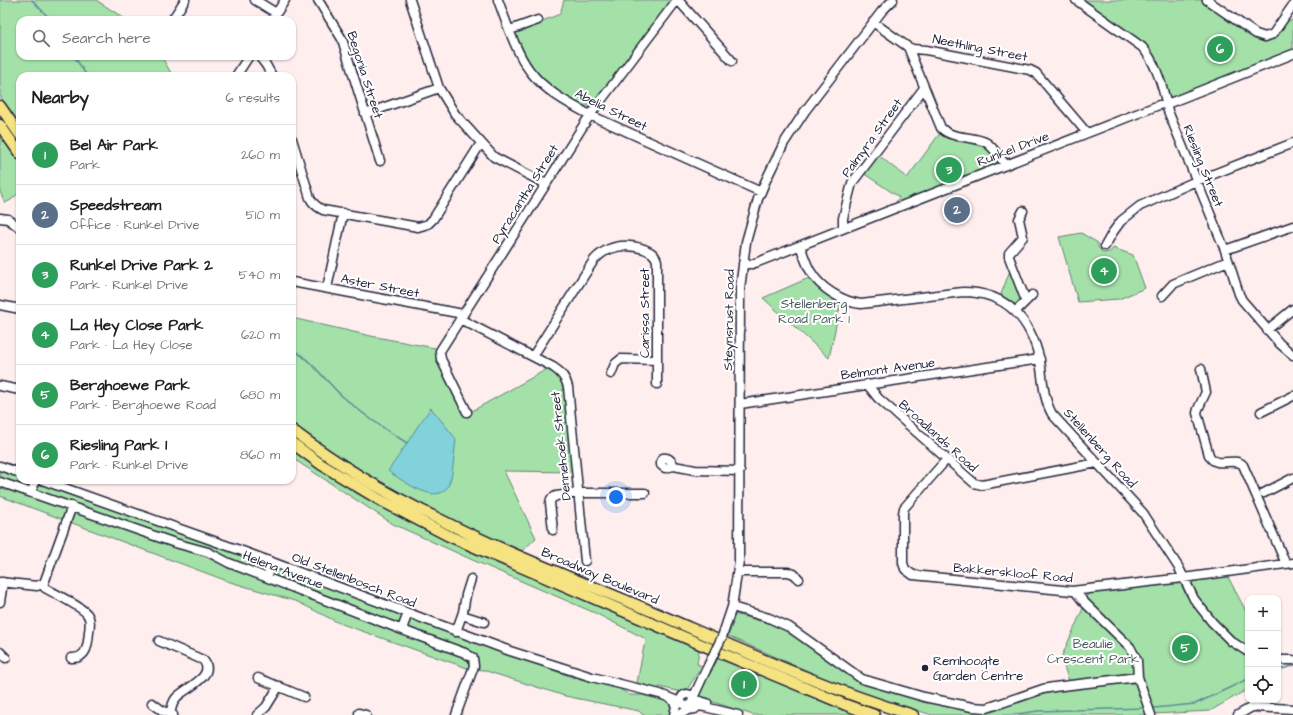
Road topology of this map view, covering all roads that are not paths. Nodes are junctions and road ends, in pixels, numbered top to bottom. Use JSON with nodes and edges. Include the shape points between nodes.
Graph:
{"nodes":[{"id":1,"x":255,"y":0,"type":"edge"},
{"id":2,"x":285,"y":0,"type":"edge"},
{"id":3,"x":318,"y":0,"type":"edge"},
{"id":4,"x":410,"y":0,"type":"edge"},
{"id":5,"x":498,"y":0,"type":"edge"},
{"id":6,"x":677,"y":0,"type":"edge"},
{"id":7,"x":893,"y":0,"type":"edge"},
{"id":8,"x":1076,"y":0,"type":"edge"},
{"id":9,"x":1207,"y":0,"type":"edge"},
{"id":10,"x":181,"y":2,"type":"edge"},
{"id":11,"x":1291,"y":11,"type":"edge"},
{"id":12,"x":174,"y":16,"type":"edge"},
{"id":13,"x":273,"y":16,"type":"edge"},
{"id":14,"x":275,"y":16,"type":"edge"},
{"id":15,"x":538,"y":20,"type":"dead end"},
{"id":16,"x":873,"y":22,"type":"junction"},
{"id":17,"x":510,"y":30,"type":"junction"},
{"id":18,"x":908,"y":47,"type":"junction"},
{"id":19,"x":1293,"y":54,"type":"edge"},
{"id":20,"x":246,"y":60,"type":"edge"},
{"id":21,"x":262,"y":60,"type":"edge"},
{"id":22,"x":732,"y":61,"type":"dead end"},
{"id":23,"x":238,"y":72,"type":"edge"},
{"id":24,"x":270,"y":72,"type":"edge"},
{"id":25,"x":439,"y":88,"type":"junction"},
{"id":26,"x":924,"y":88,"type":"junction"},
{"id":27,"x":1166,"y":104,"type":"junction"},
{"id":28,"x":0,"y":106,"type":"edge"},
{"id":29,"x":365,"y":114,"type":"junction"},
{"id":30,"x":590,"y":115,"type":"junction"},
{"id":31,"x":0,"y":125,"type":"edge"},
{"id":32,"x":16,"y":129,"type":"edge"},
{"id":33,"x":1087,"y":133,"type":"junction"},
{"id":34,"x":481,"y":143,"type":"junction"},
{"id":35,"x":1293,"y":143,"type":"edge"},
{"id":36,"x":16,"y":148,"type":"edge"},
{"id":37,"x":296,"y":152,"type":"edge"},
{"id":38,"x":380,"y":161,"type":"dead end"},
{"id":39,"x":1006,"y":165,"type":"junction"},
{"id":40,"x":1196,"y":181,"type":"junction"},
{"id":41,"x":546,"y":184,"type":"junction"},
{"id":42,"x":761,"y":192,"type":"junction"},
{"id":43,"x":1023,"y":211,"type":"dead end"},
{"id":44,"x":343,"y":214,"type":"junction"},
{"id":45,"x":0,"y":218,"type":"edge"},
{"id":46,"x":16,"y":225,"type":"edge"},
{"id":47,"x":1293,"y":226,"type":"edge"},
{"id":48,"x":843,"y":228,"type":"junction"},
{"id":49,"x":800,"y":246,"type":"junction"},
{"id":50,"x":1106,"y":246,"type":"dead end"},
{"id":51,"x":1225,"y":250,"type":"junction"},
{"id":52,"x":1228,"y":262,"type":"junction"},
{"id":53,"x":743,"y":264,"type":"junction"},
{"id":54,"x":296,"y":283,"type":"edge"},
{"id":55,"x":327,"y":288,"type":"junction"},
{"id":56,"x":1162,"y":296,"type":"dead end"},
{"id":57,"x":0,"y":305,"type":"edge"},
{"id":58,"x":16,"y":309,"type":"edge"},
{"id":59,"x":1293,"y":309,"type":"edge"},
{"id":60,"x":1016,"y":311,"type":"junction"},
{"id":61,"x":462,"y":317,"type":"junction"},
{"id":62,"x":1267,"y":330,"type":"junction"},
{"id":63,"x":1293,"y":355,"type":"edge"},
{"id":64,"x":533,"y":356,"type":"junction"},
{"id":65,"x":657,"y":360,"type":"junction"},
{"id":66,"x":1040,"y":360,"type":"junction"},
{"id":67,"x":1201,"y":369,"type":"dead end"},
{"id":68,"x":610,"y":374,"type":"dead end"},
{"id":69,"x":657,"y":384,"type":"dead end"},
{"id":70,"x":867,"y":384,"type":"junction"},
{"id":71,"x":0,"y":386,"type":"edge"},
{"id":72,"x":16,"y":389,"type":"edge"},
{"id":73,"x":1293,"y":396,"type":"edge"},
{"id":74,"x":740,"y":404,"type":"junction"},
{"id":75,"x":467,"y":412,"type":"dead end"},
{"id":76,"x":1261,"y":412,"type":"dead end"},
{"id":77,"x":296,"y":433,"type":"edge"},
{"id":78,"x":296,"y":446,"type":"edge"},
{"id":79,"x":946,"y":460,"type":"junction"},
{"id":80,"x":1097,"y":463,"type":"junction"},
{"id":81,"x":0,"y":466,"type":"edge"},
{"id":82,"x":674,"y":466,"type":"dead end"},
{"id":83,"x":16,"y":471,"type":"edge"},
{"id":84,"x":740,"y":471,"type":"junction"},
{"id":85,"x":1293,"y":478,"type":"edge"},
{"id":86,"x":0,"y":482,"type":"edge"},
{"id":87,"x":35,"y":484,"type":"edge"},
{"id":88,"x":53,"y":484,"type":"edge"},
{"id":89,"x":32,"y":493,"type":"junction"},
{"id":90,"x":578,"y":493,"type":"junction"},
{"id":91,"x":645,"y":493,"type":"dead end"},
{"id":92,"x":1264,"y":493,"type":"dead end"},
{"id":93,"x":72,"y":506,"type":"junction"},
{"id":94,"x":119,"y":507,"type":"junction"},
{"id":95,"x":114,"y":521,"type":"junction"},
{"id":96,"x":553,"y":530,"type":"dead end"},
{"id":97,"x":585,"y":561,"type":"dead end"},
{"id":98,"x":272,"y":562,"type":"junction"},
{"id":99,"x":1290,"y":564,"type":"edge"},
{"id":100,"x":738,"y":572,"type":"junction"},
{"id":101,"x":267,"y":577,"type":"junction"},
{"id":102,"x":1184,"y":578,"type":"junction"},
{"id":103,"x":471,"y":579,"type":"dead end"},
{"id":104,"x":799,"y":579,"type":"dead end"},
{"id":105,"x":2,"y":582,"type":"edge"},
{"id":106,"x":42,"y":584,"type":"junction"},
{"id":107,"x":1075,"y":591,"type":"junction"},
{"id":108,"x":0,"y":602,"type":"edge"},
{"id":109,"x":731,"y":612,"type":"junction"},
{"id":110,"x":408,"y":613,"type":"junction"},
{"id":111,"x":462,"y":615,"type":"junction"},
{"id":112,"x":484,"y":622,"type":"dead end"},
{"id":113,"x":402,"y":629,"type":"junction"},
{"id":114,"x":456,"y":632,"type":"junction"},
{"id":115,"x":159,"y":641,"type":"dead end"},
{"id":116,"x":1245,"y":650,"type":"edge"},
{"id":117,"x":71,"y":658,"type":"dead end"},
{"id":118,"x":1281,"y":660,"type":"edge"},
{"id":119,"x":1293,"y":660,"type":"edge"},
{"id":120,"x":1138,"y":677,"type":"junction"},
{"id":121,"x":258,"y":678,"type":"dead end"},
{"id":122,"x":280,"y":686,"type":"junction"},
{"id":123,"x":660,"y":694,"type":"junction"},
{"id":124,"x":304,"y":697,"type":"dead end"},
{"id":125,"x":672,"y":699,"type":"junction"},
{"id":126,"x":687,"y":700,"type":"junction"},
{"id":127,"x":152,"y":703,"type":"dead end"},
{"id":128,"x":1293,"y":709,"type":"edge"},
{"id":129,"x":718,"y":711,"type":"junction"},
{"id":130,"x":735,"y":714,"type":"edge"},
{"id":131,"x":171,"y":715,"type":"edge"},
{"id":132,"x":257,"y":715,"type":"edge"},
{"id":133,"x":456,"y":715,"type":"edge"},
{"id":134,"x":678,"y":715,"type":"edge"},
{"id":135,"x":874,"y":715,"type":"edge"},
{"id":136,"x":914,"y":715,"type":"edge"},
{"id":137,"x":1151,"y":715,"type":"edge"},
{"id":138,"x":1238,"y":715,"type":"edge"}],
"edges":[{"from":1,"to":13,"type":"street"},
{"from":2,"to":14,"type":"street"},
{"from":3,"to":29,"type":"street","name":"Begonia Street","via":[[342,39]]},
{"from":4,"to":25,"type":"street"},
{"from":5,"to":17,"type":"street","name":"Abelia Street"},
{"from":6,"to":22,"type":"street"},
{"from":6,"to":30,"type":"street","name":"Pyracantha Street"},
{"from":7,"to":16,"type":"street","name":"Steynsrust Road"},
{"from":8,"to":27,"type":"street","name":"Riesling Street","via":[[1146,52],[1152,62]]},
{"from":9,"to":11,"type":"street","via":[[1261,37],[1273,34]]},
{"from":10,"to":12,"type":"street"},
{"from":15,"to":17,"type":"street","via":[[523,21]]},
{"from":16,"to":18,"type":"street","name":"Neethling Street"},
{"from":16,"to":42,"type":"street","name":"Steynsrust Road","via":[[793,129],[777,156]]},
{"from":17,"to":30,"type":"street","name":"Abelia Street","via":[[522,58],[540,82],[563,100]]},
{"from":18,"to":26,"type":"street"},
{"from":18,"to":33,"type":"street","name":"Neethling Street","via":[[1030,70],[1040,77]]},
{"from":19,"to":27,"type":"street","name":"Runkel Drive"},
{"from":20,"to":23,"type":"street"},
{"from":21,"to":24,"type":"street"},
{"from":25,"to":29,"type":"street"},
{"from":25,"to":34,"type":"street","via":[[455,114]]},
{"from":26,"to":39,"type":"street","via":[[939,125],[944,131],[987,143]]},
{"from":26,"to":48,"type":"street","name":"Palmyra Street","via":[[852,183]]},
{"from":27,"to":33,"type":"street","name":"Runkel Drive"},
{"from":27,"to":40,"type":"street","name":"Riesling Street"},
{"from":28,"to":32,"type":"main road"},
{"from":29,"to":38,"type":"street","name":"Begonia Street"},
{"from":30,"to":41,"type":"street","name":"Pyracantha Street"},
{"from":30,"to":42,"type":"street","name":"Abelia Street"},
{"from":31,"to":36,"type":"main road"},
{"from":33,"to":39,"type":"street","name":"Runkel Drive"},
{"from":34,"to":41,"type":"street","via":[[498,160]]},
{"from":34,"to":44,"type":"street","via":[[433,219],[425,226],[415,227]]},
{"from":35,"to":40,"type":"street"},
{"from":37,"to":44,"type":"street","via":[[312,202],[323,210]]},
{"from":39,"to":48,"type":"street","name":"Runkel Drive"},
{"from":40,"to":50,"type":"street","via":[[1131,212],[1117,225]]},
{"from":40,"to":51,"type":"street","name":"Riesling Street"},
{"from":41,"to":61,"type":"street","name":"Pyracantha Street"},
{"from":42,"to":53,"type":"street","name":"Steynsrust Road"},
{"from":43,"to":60,"type":"street","via":[[1019,219],[1022,237],[1009,253],[1009,257],[1029,298]]},
{"from":44,"to":55,"type":"street"},
{"from":45,"to":46,"type":"street","via":[[8,219]]},
{"from":47,"to":51,"type":"street"},
{"from":48,"to":49,"type":"street","name":"Runkel Drive"},
{"from":49,"to":53,"type":"street","name":"Runkel Drive","via":[[752,264]]},
{"from":49,"to":60,"type":"street","name":"Stellenberg Road","via":[[816,279],[840,298],[853,303],[975,292],[994,298]]},
{"from":51,"to":52,"type":"street","name":"Riesling Street"},
{"from":52,"to":56,"type":"street","via":[[1173,284]]},
{"from":52,"to":62,"type":"street","name":"Riesling Street","via":[[1242,300]]},
{"from":53,"to":74,"type":"street","name":"Steynsrust Road","via":[[740,289]]},
{"from":54,"to":55,"type":"street","name":"Aster Street"},
{"from":55,"to":61,"type":"street","name":"Aster Street"},
{"from":57,"to":58,"type":"street"},
{"from":59,"to":62,"type":"street"},
{"from":60,"to":66,"type":"street","name":"Stellenberg Road","via":[[1028,327]]},
{"from":61,"to":64,"type":"street","name":"Dennehoek Street"},
{"from":61,"to":75,"type":"street","name":"Pyracantha Street","via":[[440,354]]},
{"from":62,"to":63,"type":"street","name":"Riesling Street"},
{"from":64,"to":65,"type":"street","name":"Carissa Street","via":[[594,260],[604,252],[625,245],[649,251],[657,261]]},
{"from":64,"to":90,"type":"street","name":"Dennehoek Street","via":[[557,369],[567,384]]},
{"from":65,"to":68,"type":"street","via":[[621,359]]},
{"from":65,"to":69,"type":"street","name":"Carissa Street"},
{"from":66,"to":70,"type":"street","name":"Belmont Avenue"},
{"from":66,"to":80,"type":"street","name":"Stellenberg Road","via":[[1046,399],[1052,414]]},
{"from":67,"to":99,"type":"street","via":[[1206,392],[1197,413],[1211,459],[1216,462],[1237,461],[1243,464]]},
{"from":70,"to":74,"type":"street","name":"Belmont Avenue"},
{"from":70,"to":79,"type":"street","name":"Broadlands Road","via":[[878,398]]},
{"from":71,"to":72,"type":"street"},
{"from":73,"to":76,"type":"street"},
{"from":74,"to":84,"type":"street","name":"Steynsrust Road"},
{"from":77,"to":136,"type":"main road","name":"Broadway Boulevard","via":[[357,474],[446,523],[837,689]]},
{"from":78,"to":135,"type":"main road","name":"Broadway Boulevard","via":[[380,500],[449,536]]},
{"from":79,"to":80,"type":"street","name":"Broadlands Road","via":[[970,481],[982,485]]},
{"from":79,"to":107,"type":"street","name":"Bakkerskloof Road","via":[[904,508],[905,570],[913,575]]},
{"from":80,"to":102,"type":"street","name":"Stellenberg Road","via":[[1143,513]]},
{"from":81,"to":83,"type":"street"},
{"from":82,"to":84,"type":"street","via":[[695,470]]},
{"from":84,"to":100,"type":"street","name":"Steynsrust Road"},
{"from":85,"to":92,"type":"street"},
{"from":86,"to":89,"type":"street","name":"Helena Avenue"},
{"from":87,"to":89,"type":"street"},
{"from":88,"to":94,"type":"street","name":"Old Stellenbosch Road"},
{"from":89,"to":93,"type":"street","name":"Helena Avenue"},
{"from":90,"to":91,"type":"street"},
{"from":90,"to":96,"type":"street","via":[[551,499]]},
{"from":90,"to":97,"type":"street","name":"Dennehoek Street"},
{"from":93,"to":95,"type":"street","name":"Helena Avenue"},
{"from":93,"to":106,"type":"street"},
{"from":94,"to":95,"type":"street"},
{"from":94,"to":98,"type":"street","name":"Old Stellenbosch Road"},
{"from":95,"to":101,"type":"street","name":"Helena Avenue","via":[[208,552]]},
{"from":98,"to":101,"type":"street"},
{"from":98,"to":110,"type":"street","name":"Old Stellenbosch Road"},
{"from":99,"to":102,"type":"street","name":"Bakkerskloof Road"},
{"from":100,"to":104,"type":"street","via":[[788,572]]},
{"from":100,"to":109,"type":"street","name":"Steynsrust Road"},
{"from":101,"to":113,"type":"street","name":"Helena Avenue"},
{"from":102,"to":107,"type":"street","name":"Bakkerskloof Road"},
{"from":102,"to":116,"type":"street","name":"Stellenberg Road","via":[[1194,599],[1212,622],[1231,641]]},
{"from":103,"to":111,"type":"street"},
{"from":105,"to":106,"type":"street","via":[[36,586]]},
{"from":105,"to":108,"type":"street"},
{"from":106,"to":117,"type":"street","via":[[89,616],[86,651],[80,657]]},
{"from":107,"to":120,"type":"street","via":[[1130,647],[1137,660]]},
{"from":109,"to":120,"type":"street","via":[[769,618],[789,627],[862,679],[924,697],[981,709],[1044,689]]},
{"from":109,"to":126,"type":"street","name":"Steynsrust Road","bridge":true,"via":[[706,670]]},
{"from":110,"to":113,"type":"street"},
{"from":110,"to":114,"type":"street","name":"Old Stellenbosch Road"},
{"from":111,"to":112,"type":"street"},
{"from":111,"to":114,"type":"street"},
{"from":113,"to":133,"type":"street","name":"Helena Avenue","via":[[465,653],[474,661]]},
{"from":114,"to":123,"type":"street","name":"Old Stellenbosch Road","via":[[555,667]]},
{"from":115,"to":131,"type":"street","via":[[203,660],[206,665],[200,681],[176,697],[172,703]]},
{"from":118,"to":119,"type":"street"},
{"from":120,"to":137,"type":"street"},
{"from":121,"to":122,"type":"street"},
{"from":122,"to":124,"type":"street"},
{"from":122,"to":132,"type":"street","via":[[266,707]]},
{"from":123,"to":125,"type":"street","name":"Old Stellenbosch Road"},
{"from":123,"to":126,"type":"street","name":"Old Stellenbosch Road"},
{"from":125,"to":126,"type":"street","name":"Old Stellenbosch Road"},
{"from":125,"to":134,"type":"street"},
{"from":126,"to":129,"type":"street","name":"Old Stellenbosch Road"},
{"from":126,"to":130,"type":"street","name":"Old Stellenbosch Road"},
{"from":126,"to":134,"type":"street","name":"Steynsrust Road"},
{"from":127,"to":131,"type":"street"},
{"from":128,"to":138,"type":"street","via":[[1252,707]]},
{"from":129,"to":130,"type":"street","name":"Old Stellenbosch Road"},
{"from":129,"to":134,"type":"street","via":[[696,709]]}]}
